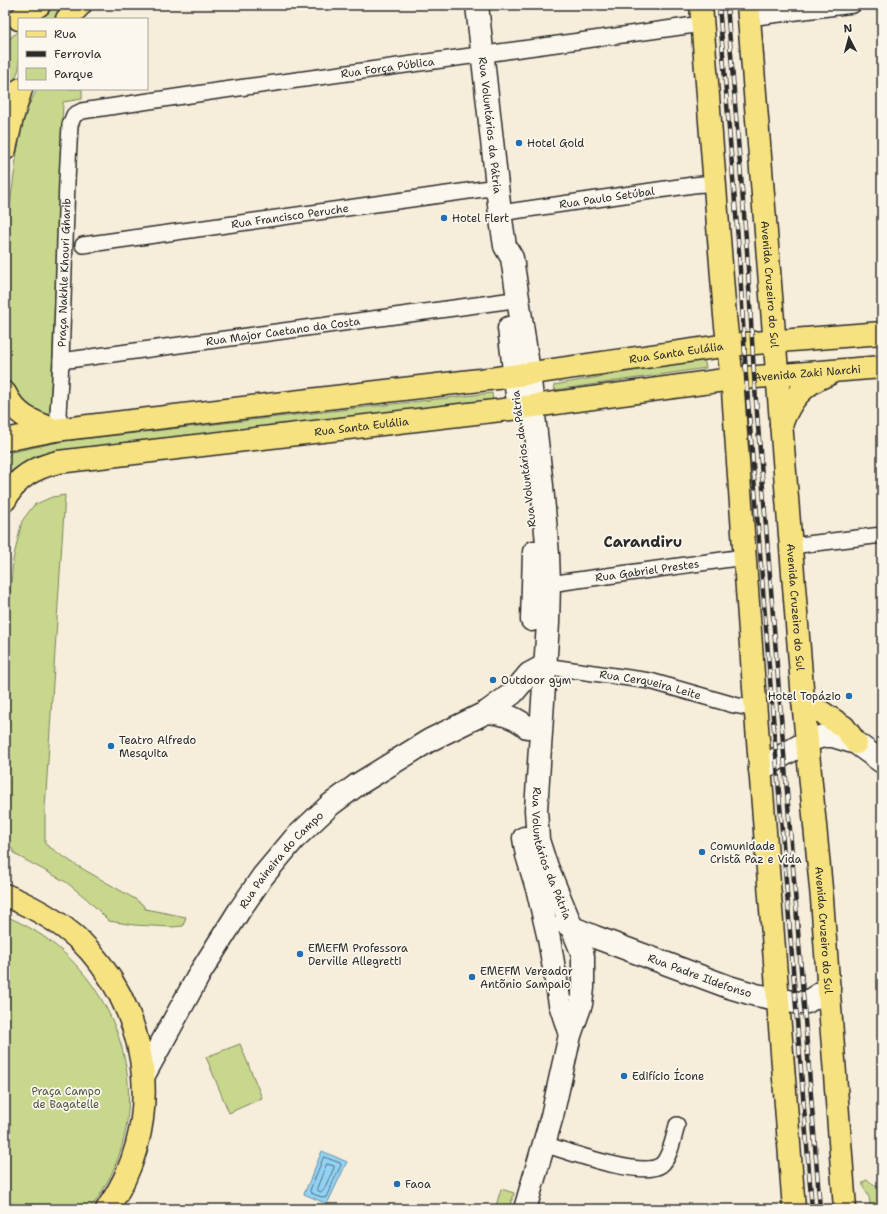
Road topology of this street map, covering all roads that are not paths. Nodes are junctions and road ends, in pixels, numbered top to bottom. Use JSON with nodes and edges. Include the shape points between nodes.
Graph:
{"nodes":[{"id":1,"x":39,"y":5,"type":"edge"},
{"id":2,"x":80,"y":5,"type":"edge"},
{"id":3,"x":477,"y":5,"type":"edge"},
{"id":4,"x":854,"y":5,"type":"edge"},
{"id":5,"x":749,"y":11,"type":"edge"},
{"id":6,"x":701,"y":15,"type":"edge"},
{"id":7,"x":20,"y":18,"type":"edge"},
{"id":8,"x":68,"y":18,"type":"edge"},
{"id":9,"x":18,"y":20,"type":"edge"},
{"id":10,"x":5,"y":29,"type":"edge"},
{"id":11,"x":483,"y":55,"type":"junction"},
{"id":12,"x":21,"y":90,"type":"edge"},
{"id":13,"x":74,"y":115,"type":"joint"},
{"id":14,"x":5,"y":149,"type":"edge"},
{"id":15,"x":714,"y":183,"type":"junction"},
{"id":16,"x":498,"y":187,"type":"junction"},
{"id":17,"x":500,"y":214,"type":"junction"},
{"id":18,"x":83,"y":245,"type":"dead end"},
{"id":19,"x":505,"y":246,"type":"junction"},
{"id":20,"x":506,"y":301,"type":"junction"},
{"id":21,"x":882,"y":333,"type":"edge"},
{"id":22,"x":774,"y":342,"type":"junction"},
{"id":23,"x":729,"y":345,"type":"junction"},
{"id":24,"x":61,"y":361,"type":"junction"},
{"id":25,"x":882,"y":367,"type":"edge"},
{"id":26,"x":843,"y":370,"type":"junction"},
{"id":27,"x":522,"y":374,"type":"junction"},
{"id":28,"x":777,"y":375,"type":"junction"},
{"id":29,"x":732,"y":379,"type":"junction"},
{"id":30,"x":5,"y":393,"type":"edge"},
{"id":31,"x":526,"y":407,"type":"junction"},
{"id":32,"x":781,"y":427,"type":"junction"},
{"id":33,"x":58,"y":430,"type":"junction"},
{"id":34,"x":5,"y":440,"type":"edge"},
{"id":35,"x":5,"y":500,"type":"edge"},
{"id":36,"x":882,"y":535,"type":"edge"},
{"id":37,"x":791,"y":546,"type":"junction"},
{"id":38,"x":541,"y":555,"type":"junction"},
{"id":39,"x":744,"y":557,"type":"junction"},
{"id":40,"x":549,"y":584,"type":"junction"},
{"id":41,"x":536,"y":670,"type":"junction"},
{"id":42,"x":803,"y":700,"type":"junction"},
{"id":43,"x":755,"y":709,"type":"junction"},
{"id":44,"x":487,"y":712,"type":"junction"},
{"id":45,"x":527,"y":727,"type":"junction"},
{"id":46,"x":806,"y":742,"type":"junction"},
{"id":47,"x":856,"y":743,"type":"junction"},
{"id":48,"x":882,"y":762,"type":"edge"},
{"id":49,"x":760,"y":770,"type":"junction"},
{"id":50,"x":538,"y":892,"type":"junction"},
{"id":51,"x":5,"y":895,"type":"edge"},
{"id":52,"x":572,"y":928,"type":"junction"},
{"id":53,"x":614,"y":944,"type":"junction"},
{"id":54,"x":583,"y":957,"type":"junction"},
{"id":55,"x":829,"y":988,"type":"junction"},
{"id":56,"x":778,"y":999,"type":"junction"},
{"id":57,"x":570,"y":1034,"type":"junction"},
{"id":58,"x":144,"y":1075,"type":"junction"},
{"id":59,"x":677,"y":1125,"type":"dead end"},
{"id":60,"x":544,"y":1144,"type":"junction"},
{"id":61,"x":107,"y":1209,"type":"edge"},
{"id":62,"x":524,"y":1209,"type":"edge"},
{"id":63,"x":794,"y":1209,"type":"edge"},
{"id":64,"x":845,"y":1209,"type":"edge"}],
"edges":[{"from":1,"to":7,"type":"main road"},
{"from":2,"to":8,"type":"main road"},
{"from":3,"to":11,"type":"main road","name":"Rua Voluntários da Pátria"},
{"from":4,"to":5,"type":"street"},
{"from":5,"to":22,"type":"main road","name":"Avenida Cruzeiro do Sul"},
{"from":6,"to":11,"type":"street","name":"Rua Força Pública"},
{"from":6,"to":15,"type":"main road"},
{"from":9,"to":10,"type":"main road"},
{"from":11,"to":13,"type":"street","name":"Rua Força Pública","via":[[216,91],[82,111]]},
{"from":11,"to":16,"type":"main road","name":"Rua Voluntários da Pátria"},
{"from":12,"to":14,"type":"main road"},
{"from":13,"to":24,"type":"street","name":"Praça Nakhle Khouri Gharib","via":[[70,124],[66,181]]},
{"from":15,"to":17,"type":"street","name":"Rua Paulo Setúbal"},
{"from":15,"to":23,"type":"main road"},
{"from":16,"to":17,"type":"main road","name":"Rua Voluntários da Pátria"},
{"from":16,"to":18,"type":"street","name":"Rua Francisco Peruche"},
{"from":17,"to":19,"type":"main road","name":"Rua Voluntários da Pátria"},
{"from":19,"to":20,"type":"main road","name":"Rua Voluntários da Pátria","via":[[500,260]]},
{"from":19,"to":27,"type":"main road","name":"Rua Voluntários da Pátria","via":[[512,258]]},
{"from":20,"to":24,"type":"street","name":"Rua Major Caetano da Costa"},
{"from":20,"to":27,"type":"main road","name":"Rua Voluntários da Pátria"},
{"from":21,"to":22,"type":"main road"},
{"from":22,"to":23,"type":"main road"},
{"from":22,"to":28,"type":"main road","name":"Avenida Cruzeiro do Sul"},
{"from":23,"to":27,"type":"main road","name":"Rua Santa Eulália"},
{"from":23,"to":29,"type":"main road"},
{"from":24,"to":33,"type":"street","name":"Praça Nakhle Khouri Gharib"},
{"from":25,"to":26,"type":"main road","name":"Avenida Zaki Narchi"},
{"from":26,"to":28,"type":"main road","name":"Avenida Zaki Narchi"},
{"from":26,"to":32,"type":"main road","via":[[815,380],[799,393],[788,408]]},
{"from":27,"to":31,"type":"main road","name":"Rua Voluntários da Pátria"},
{"from":27,"to":33,"type":"main road","name":"Rua Santa Eulália"},
{"from":28,"to":29,"type":"main road","name":"Avenida Zaki Narchi"},
{"from":28,"to":32,"type":"main road","name":"Avenida Cruzeiro do Sul"},
{"from":29,"to":31,"type":"main road","name":"Rua Santa Eulália"},
{"from":29,"to":39,"type":"main road"},
{"from":30,"to":33,"type":"main road","via":[[12,405],[27,419]]},
{"from":31,"to":35,"type":"main road","name":"Rua Santa Eulália","via":[[58,462],[33,470],[24,476]]},
{"from":31,"to":38,"type":"main road","name":"Rua Voluntários da Pátria"},
{"from":32,"to":37,"type":"main road","name":"Avenida Cruzeiro do Sul"},
{"from":33,"to":34,"type":"main road","name":"Rua Santa Eulália"},
{"from":36,"to":37,"type":"street"},
{"from":37,"to":42,"type":"main road","name":"Avenida Cruzeiro do Sul"},
{"from":38,"to":40,"type":"main road","name":"Rua Voluntários da Pátria"},
{"from":38,"to":41,"type":"main road","name":"Rua Voluntários da Pátria","via":[[532,619]]},
{"from":39,"to":40,"type":"street","name":"Rua Gabriel Prestes"},
{"from":39,"to":43,"type":"main road"},
{"from":40,"to":41,"type":"main road","name":"Rua Voluntários da Pátria"},
{"from":41,"to":43,"type":"street","name":"Rua Cerqueira Leite","via":[[650,681]]},
{"from":41,"to":44,"type":"main road","name":"Rua Paineira do Campo","via":[[513,693]]},
{"from":41,"to":45,"type":"main road","name":"Rua Voluntários da Pátria"},
{"from":41,"to":52,"type":"main road","name":"Rua Voluntários da Pátria","via":[[536,826],[545,862]]},
{"from":42,"to":46,"type":"main road","name":"Avenida Cruzeiro do Sul"},
{"from":42,"to":47,"type":"main road","via":[[844,727]]},
{"from":43,"to":49,"type":"main road"},
{"from":44,"to":45,"type":"main road","via":[[507,715]]},
{"from":44,"to":58,"type":"main road","name":"Rua Paineira do Campo","via":[[430,740],[357,785],[330,805],[294,839],[263,876],[239,911],[200,974]]},
{"from":45,"to":50,"type":"main road","name":"Rua Voluntários da Pátria","via":[[522,819],[527,855]]},
{"from":46,"to":47,"type":"main road","via":[[833,736]]},
{"from":46,"to":49,"type":"main road"},
{"from":46,"to":55,"type":"main road","name":"Avenida Cruzeiro do Sul"},
{"from":47,"to":48,"type":"main road"},
{"from":49,"to":56,"type":"main road"},
{"from":50,"to":52,"type":"main road"},
{"from":50,"to":57,"type":"main road","name":"Rua Voluntários da Pátria","via":[[560,1004]]},
{"from":51,"to":58,"type":"main road","via":[[35,908],[64,927],[89,950],[111,977],[127,1008],[138,1041]]},
{"from":52,"to":53,"type":"main road","name":"Rua Padre Ildefonso"},
{"from":52,"to":54,"type":"main road","name":"Rua Voluntários da Pátria"},
{"from":53,"to":54,"type":"main road","via":[[594,945]]},
{"from":53,"to":56,"type":"main road","name":"Rua Padre Ildefonso","via":[[729,987]]},
{"from":54,"to":57,"type":"main road","name":"Rua Voluntários da Pátria","via":[[581,1004]]},
{"from":55,"to":56,"type":"main road","name":"Rua Padre Ildefonso","via":[[807,1002]]},
{"from":55,"to":64,"type":"main road","name":"Avenida Cruzeiro do Sul"},
{"from":56,"to":63,"type":"main road"},
{"from":57,"to":60,"type":"main road","name":"Rua Voluntários da Pátria"},
{"from":58,"to":61,"type":"main road","via":[[143,1110],[137,1144],[126,1177]]},
{"from":59,"to":60,"type":"street","via":[[665,1161],[653,1169],[625,1167]]},
{"from":60,"to":62,"type":"main road","name":"Rua Voluntários da Pátria"}]}
